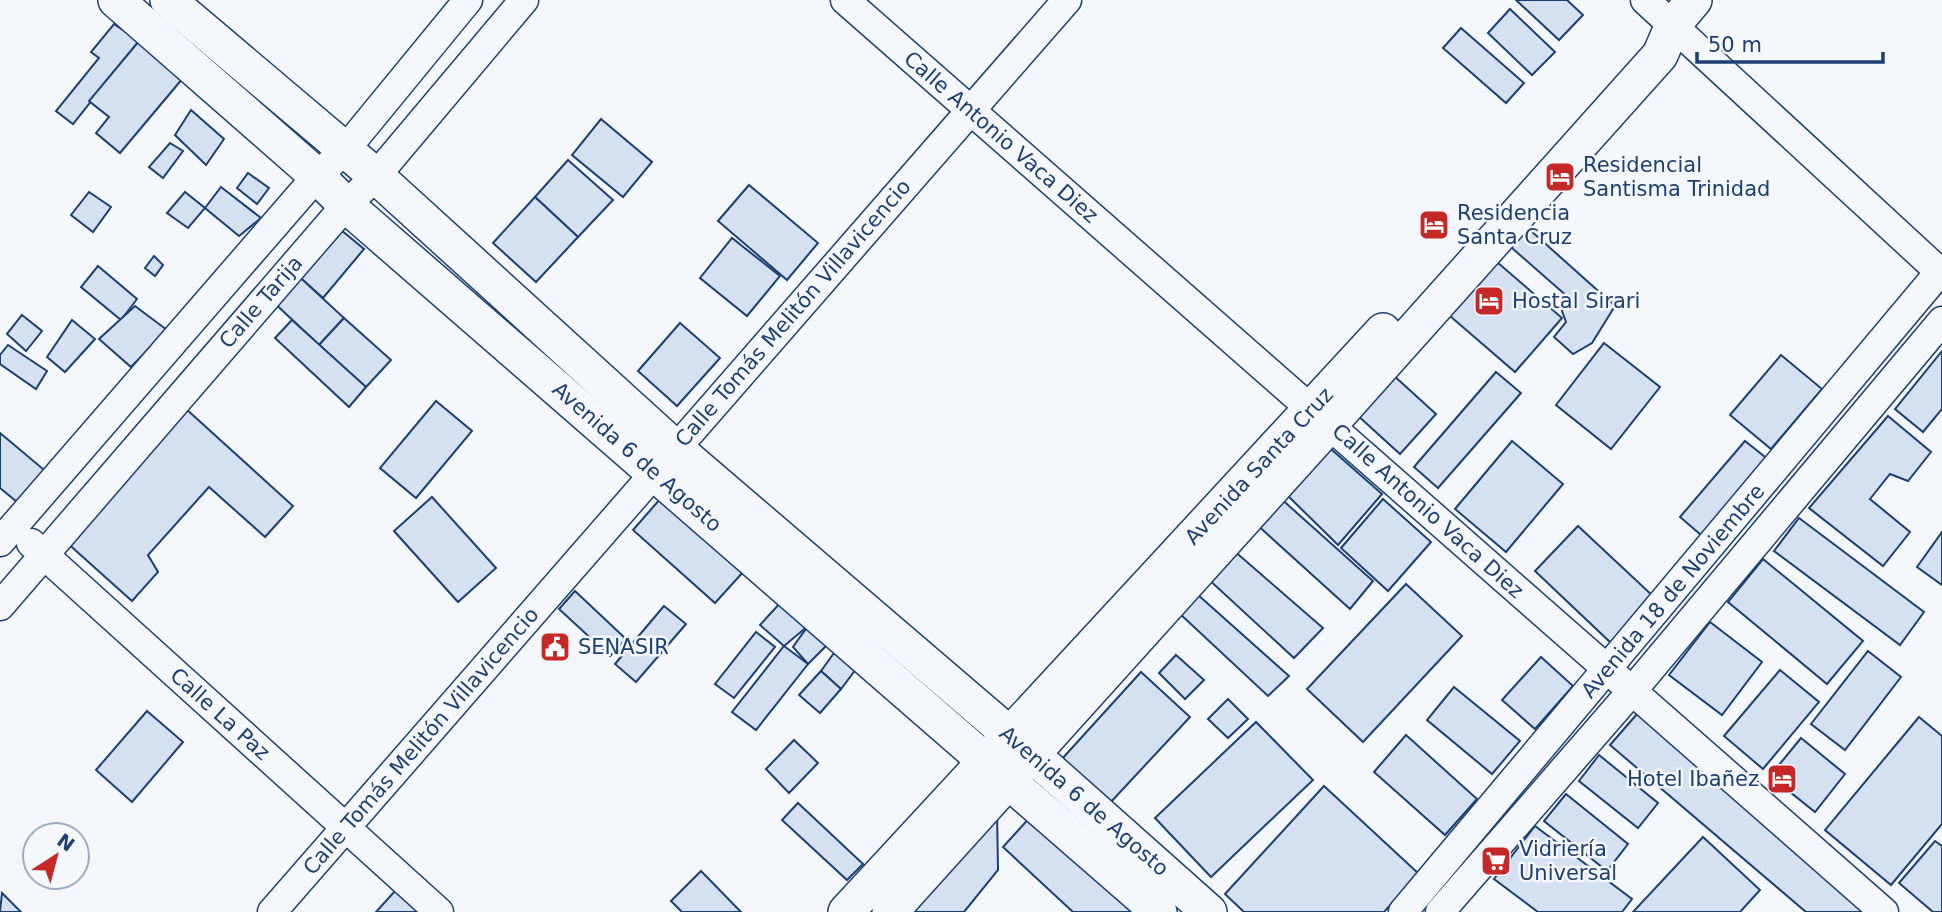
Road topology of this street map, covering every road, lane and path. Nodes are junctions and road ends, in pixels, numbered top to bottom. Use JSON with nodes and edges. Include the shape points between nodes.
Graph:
{"nodes":[{"id":1,"x":116,"y":0,"type":"edge"},
{"id":2,"x":167,"y":0,"type":"edge"},
{"id":3,"x":468,"y":0,"type":"edge"},
{"id":4,"x":524,"y":0,"type":"edge"},
{"id":5,"x":845,"y":0,"type":"edge"},
{"id":6,"x":1067,"y":0,"type":"edge"},
{"id":7,"x":1645,"y":0,"type":"edge"},
{"id":8,"x":1684,"y":13,"type":"edge"},
{"id":9,"x":970,"y":110,"type":"junction"},
{"id":10,"x":345,"y":150,"type":"junction"},
{"id":11,"x":317,"y":176,"type":"junction"},
{"id":12,"x":376,"y":176,"type":"junction"},
{"id":13,"x":346,"y":205,"type":"junction"},
{"id":14,"x":1941,"y":272,"type":"edge"},
{"id":15,"x":1942,"y":321,"type":"edge"},
{"id":16,"x":1322,"y":417,"type":"junction"},
{"id":17,"x":664,"y":460,"type":"junction"},
{"id":18,"x":4,"y":529,"type":"edge"},
{"id":19,"x":44,"y":553,"type":"junction"},
{"id":20,"x":0,"y":606,"type":"edge"},
{"id":21,"x":1607,"y":670,"type":"junction"},
{"id":22,"x":1632,"y":691,"type":"junction"},
{"id":23,"x":1009,"y":757,"type":"junction"},
{"id":24,"x":345,"y":829,"type":"junction"},
{"id":25,"x":272,"y":912,"type":"edge"},
{"id":26,"x":439,"y":912,"type":"edge"},
{"id":27,"x":846,"y":912,"type":"edge"},
{"id":28,"x":890,"y":912,"type":"edge"},
{"id":29,"x":1159,"y":912,"type":"edge"},
{"id":30,"x":1209,"y":912,"type":"edge"},
{"id":31,"x":1403,"y":912,"type":"edge"},
{"id":32,"x":1440,"y":912,"type":"edge"},
{"id":33,"x":1884,"y":912,"type":"edge"}],
"edges":[{"from":1,"to":11,"type":"main road","name":"Avenida 6 de Agosto"},
{"from":2,"to":10,"type":"main road","name":"Avenida 6 de Agosto"},
{"from":3,"to":10,"type":"street","name":"Calle Tarija"},
{"from":4,"to":12,"type":"street","name":"Calle Tarija"},
{"from":5,"to":9,"type":"street","name":"Calle Antonio Vaca Diez"},
{"from":6,"to":9,"type":"street","name":"Calle Tomás Melitón Villavicencio"},
{"from":7,"to":8,"type":"street"},
{"from":8,"to":14,"type":"street"},
{"from":8,"to":16,"type":"main road","name":"Avenida Santa Cruz","via":[[1647,37]]},
{"from":9,"to":16,"type":"street","name":"Calle Antonio Vaca Diez"},
{"from":9,"to":17,"type":"street","name":"Calle Tomás Melitón Villavicencio"},
{"from":10,"to":11,"type":"street","name":"Calle Tarija"},
{"from":10,"to":12,"type":"main road","name":"Avenida 6 de Agosto"},
{"from":11,"to":13,"type":"main road","name":"Avenida 6 de Agosto"},
{"from":11,"to":18,"type":"street","name":"Calle Tarija"},
{"from":12,"to":13,"type":"street","name":"Calle Tarija"},
{"from":12,"to":17,"type":"main road","name":"Avenida 6 de Agosto"},
{"from":13,"to":17,"type":"main road","name":"Avenida 6 de Agosto"},
{"from":13,"to":19,"type":"street","name":"Calle Tarija"},
{"from":14,"to":21,"type":"street","name":"Avenida 18 de Noviembre"},
{"from":15,"to":22,"type":"street","name":"Avenida 18 de Noviembre"},
{"from":16,"to":21,"type":"street","name":"Calle Antonio Vaca Diez"},
{"from":16,"to":23,"type":"main road","name":"Avenida Santa Cruz"},
{"from":17,"to":23,"type":"main road","name":"Avenida 6 de Agosto"},
{"from":17,"to":24,"type":"street","name":"Calle Tomás Melitón Villavicencio"},
{"from":18,"to":19,"type":"street","name":"Calle La Paz"},
{"from":19,"to":20,"type":"street","name":"Calle Tarija"},
{"from":19,"to":24,"type":"street","name":"Calle La Paz"},
{"from":21,"to":22,"type":"street","name":"Calle Antonio Vaca Diez"},
{"from":21,"to":31,"type":"street","name":"Avenida 18 de Noviembre"},
{"from":22,"to":32,"type":"street","name":"Avenida 18 de Noviembre"},
{"from":22,"to":33,"type":"street","name":"Calle Antonio Vaca Diez"},
{"from":23,"to":27,"type":"main road","name":"Avenida Santa Cruz"},
{"from":23,"to":28,"type":"main road","name":"Avenida Santa Cruz"},
{"from":23,"to":29,"type":"main road","name":"Avenida 6 de Agosto"},
{"from":23,"to":30,"type":"main road","name":"Avenida 6 de Agosto"},
{"from":24,"to":25,"type":"street","name":"Calle Tomás Melitón Villavicencio"},
{"from":24,"to":26,"type":"street","name":"Calle La Paz"}]}
